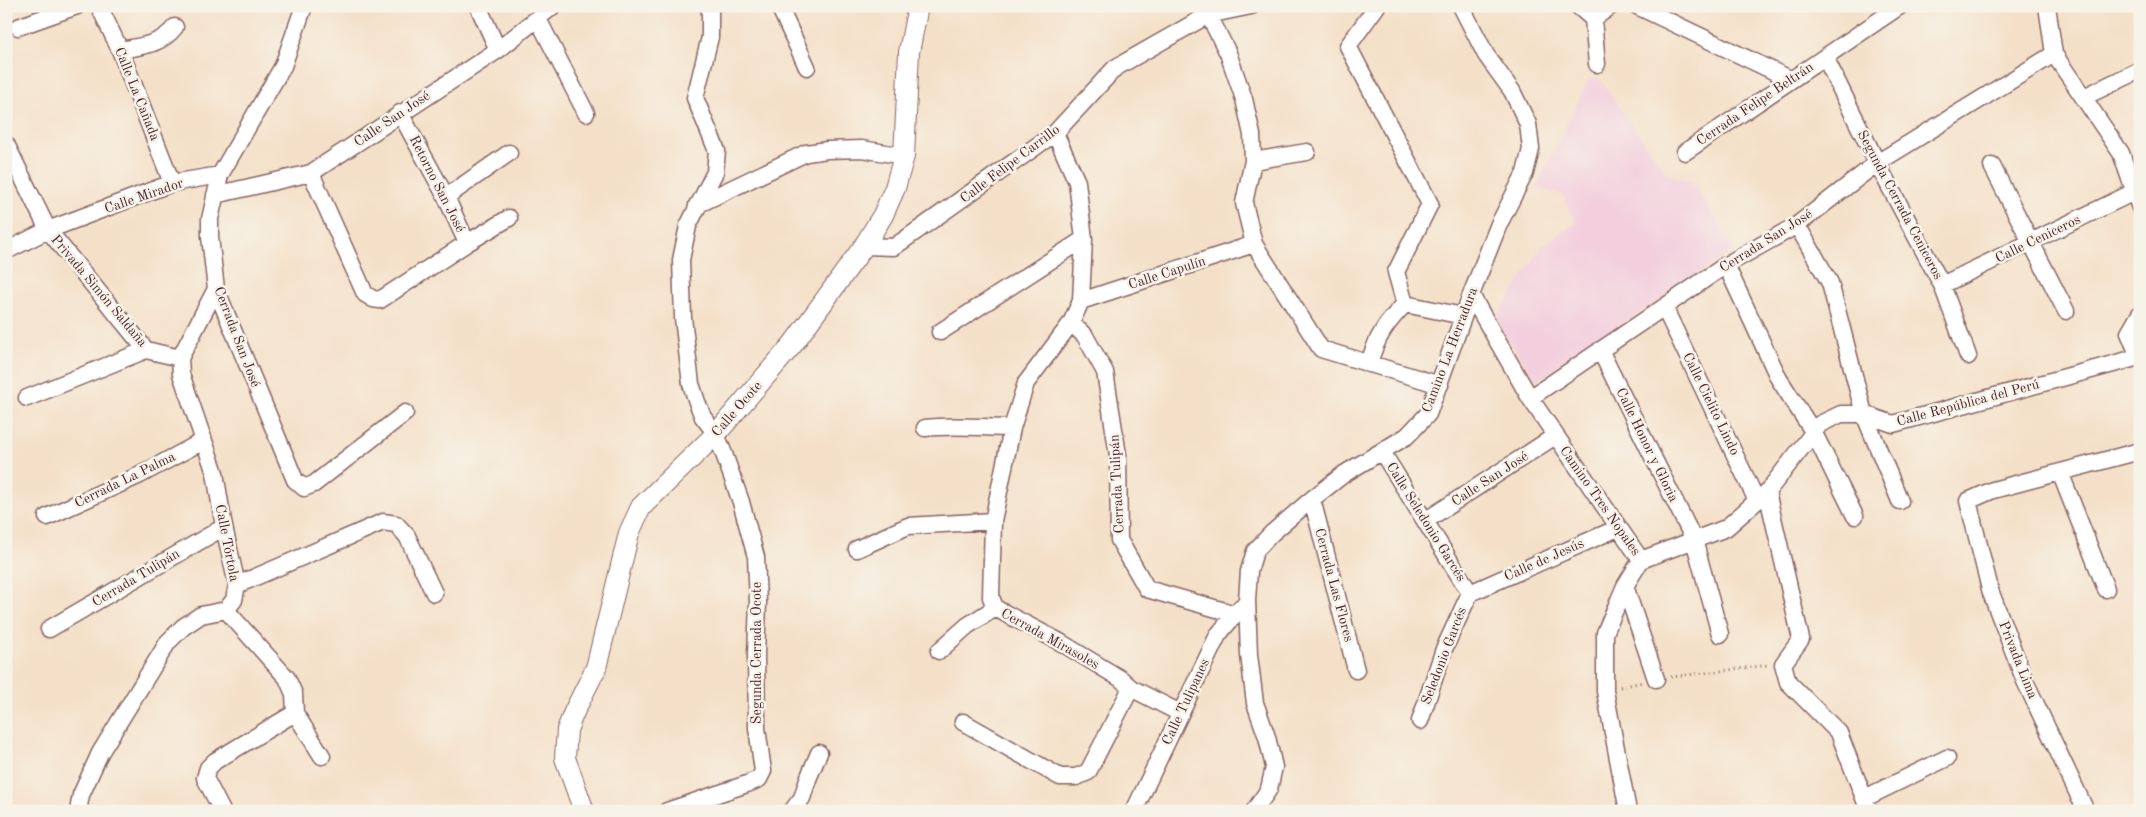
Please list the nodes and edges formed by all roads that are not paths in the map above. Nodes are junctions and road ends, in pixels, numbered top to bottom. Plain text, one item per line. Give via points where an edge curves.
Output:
1 (77, 6) edge
2 (99, 6) edge
3 (478, 6) edge
4 (553, 6) edge
5 (710, 6) edge
6 (779, 6) edge
7 (918, 6) edge
8 (1251, 6) edge
9 (1377, 6) edge
10 (1461, 6) edge
11 (1578, 6) edge
12 (1610, 6) edge
13 (1637, 6) edge
14 (1900, 6) edge
15 (2047, 6) edge
16 (303, 7) edge
17 (1206, 11) edge
18 (538, 19) junction
19 (1593, 20) junction
20 (18, 27) dead end
21 (175, 27) dead end
22 (120, 50) junction
23 (498, 50) junction
24 (2054, 54) junction
25 (1826, 57) junction
26 (1596, 64) dead end
27 (807, 67) dead end
28 (2140, 70) edge
29 (1790, 79) junction
30 (2084, 97) junction
31 (400, 113) junction
32 (586, 113) dead end
33 (1055, 133) junction
34 (6, 144) edge
35 (1307, 152) dead end
36 (1685, 152) dead end
37 (509, 153) dead end
38 (904, 156) junction
39 (1253, 161) junction
40 (1877, 163) junction
41 (1992, 166) dead end
42 (311, 173) junction
43 (220, 175) junction
44 (172, 183) junction
45 (2134, 192) junction
46 (215, 195) junction
47 (446, 197) junction
48 (697, 205) junction
49 (2140, 208) edge
50 (509, 218) dead end
51 (1796, 225) junction
52 (48, 230) junction
53 (1084, 239) junction
54 (467, 243) junction
55 (2031, 243) junction
56 (1254, 244) junction
57 (864, 246) junction
58 (6, 251) edge
59 (1726, 265) junction
60 (1942, 285) junction
61 (216, 289) junction
62 (1471, 295) junction
63 (1081, 301) junction
64 (1405, 304) junction
65 (1664, 307) junction
66 (2066, 311) dead end
67 (2140, 314) edge
68 (1463, 316) junction
69 (1071, 323) junction
70 (940, 332) dead end
71 (146, 350) junction
72 (1600, 350) junction
73 (1968, 356) dead end
74 (180, 358) junction
75 (2139, 358) edge
76 (1369, 364) junction
77 (1440, 385) junction
78 (27, 398) dead end
79 (1530, 398) junction
80 (405, 413) dead end
81 (1864, 414) junction
82 (926, 428) dead end
83 (1012, 428) junction
84 (1814, 433) junction
85 (716, 434) junction
86 (1555, 436) junction
87 (202, 441) junction
88 (2140, 451) edge
89 (1382, 452) junction
90 (2060, 472) junction
91 (1762, 496) junction
92 (1312, 500) junction
93 (1900, 500) dead end
94 (1855, 516) dead end
95 (47, 517) dead end
96 (993, 521) junction
97 (1425, 521) junction
98 (224, 527) junction
99 (1618, 528) junction
100 (1694, 540) junction
101 (857, 549) dead end
102 (1640, 560) junction
103 (237, 586) junction
104 (1625, 586) junction
105 (2106, 589) dead end
106 (434, 593) dead end
107 (1470, 593) junction
108 (1247, 600) junction
109 (995, 608) junction
110 (226, 610) junction
111 (1235, 614) junction
112 (49, 629) dead end
113 (1720, 634) dead end
114 (939, 651) dead end
115 (1356, 670) dead end
116 (1656, 679) road end
117 (1131, 688) junction
118 (1180, 713) junction
119 (295, 714) junction
120 (1420, 721) dead end
121 (963, 722) dead end
122 (819, 753) dead end
123 (322, 756) dead end
124 (1947, 758) dead end
125 (82, 794) junction
126 (1867, 804) edge
127 (78, 811) edge
128 (89, 811) edge
129 (222, 811) edge
130 (584, 811) edge
131 (667, 811) edge
132 (792, 811) edge
133 (1134, 811) edge
134 (1254, 811) edge
135 (1628, 811) edge
136 (2086, 811) edge

1 - 20 street
2 - 22 street, Calle La Cañada
3 - 23 street
4 - 18 street, Calle San José
5 - 48 street, Segunda Cerrada Ocote via 710,37 695,98 717,151 715,172
6 - 27 street
7 - 38 street, Calle Ocote via 909,52
8 - 17 street, Calle Felipe Carrillo
9 - 64 street via 1348,46 1430,204 1396,272
10 - 62 street, Camino La Herradura via 1528,124 1532,149 1525,173 1499,224
11 - 19 street
12 - 19 street
13 - 29 street
14 - 25 street, Cerrada Felipe Beltrán
15 - 24 street
16 - 43 street via 283,66
17 - 33 street, Calle Felipe Carrillo via 1115,68
17 - 39 street via 1228,53 1244,99 1252,135
18 - 23 street, Calle San José
18 - 32 street
19 - 26 street
21 - 22 street via 167,37
22 - 44 street, Calle La Cañada
23 - 31 street, Calle San José
24 - 30 street
24 - 40 street, Cerrada San José
25 - 29 street, Cerrada Felipe Beltrán
25 - 40 street, Segunda Cerrada Ceniceros
28 - 30 street
29 - 36 street, Cerrada Felipe Beltrán
30 - 45 street via 2121,153
31 - 42 street, Calle San José
31 - 47 street, Retorno San José
33 - 53 street via 1077,182
33 - 57 street, Calle Felipe Carrillo via 894,248
34 - 52 street, Privada Simón Saldaña
35 - 39 street
37 - 47 street
38 - 48 street via 862,149 806,153
38 - 57 street, Calle Ocote via 895,188
39 - 56 street via 1244,203
40 - 51 street, Cerrada San José
40 - 60 street, Segunda Cerrada Ceniceros
41 - 55 street
42 - 46 street, Calle San José
42 - 54 street, Retorno San José via 365,294 373,300 380,300
43 - 44 street, Calle Mirador
43 - 46 street, Cerrada San José
44 - 52 street, Calle Mirador
45 - 49 street
45 - 55 street, Calle Ceniceros
46 - 61 street, Cerrada San José via 210,237
47 - 54 street, Retorno San José
48 - 85 street, Segunda Cerrada Ocote via 688,226 682,260 683,318 694,393 703,417
50 - 54 street
51 - 59 street, Cerrada San José
51 - 81 street via 1830,283
52 - 58 street, Calle Mirador
52 - 71 street, Privada Simón Saldaña
53 - 63 street
53 - 70 street
55 - 60 street, Calle Ceniceros
55 - 66 street
56 - 63 street, Calle Capulín
56 - 76 street via 1321,349
57 - 85 street, Calle Ocote via 793,344
59 - 65 street, Cerrada San José
59 - 84 street via 1779,379
60 - 73 street, Segunda Cerrada Ceniceros
61 - 74 street
61 - 80 street, Cerrada San José via 295,480 304,488 314,484
62 - 68 street, Camino La Herradura
62 - 79 street, Camino Tres Nopales
63 - 69 street, Cerrada Mirasoles
64 - 68 street
64 - 76 street via 1386,323
65 - 72 street, Cerrada San José
65 - 91 street, Calle Cielito Lindo
67 - 75 street via 2129,333
68 - 77 street, Camino La Herradura
69 - 83 street, Cerrada Mirasoles via 1026,384
69 - 111 street, Cerrada Tulipán via 1085,336 1105,372 1118,455 1119,540 1147,589
71 - 74 street, Privada Simón Saldaña
71 - 78 street
72 - 79 street, Cerrada San José
72 - 100 street, Calle Honor y Gloria
74 - 87 street, Calle Tórtola via 181,374
75 - 81 street, Calle República del Perú via 1893,424
76 - 77 street
77 - 89 street, Camino La Herradura via 1428,414 1408,436
79 - 86 street, Camino Tres Nopales
81 - 84 street, Calle República del Perú via 1841,414 1820,424
81 - 93 street
82 - 83 street via 948,425
83 - 96 street, Cerrada Mirasoles
84 - 91 street, Calle República del Perú
84 - 94 street
85 - 130 street, Calle Ocote via 641,507 628,533 596,668 567,730 565,758
85 - 131 street, Segunda Cerrada Ocote via 741,502 756,557 757,728 763,770 759,779
86 - 97 street, Calle San José
86 - 99 street, Camino Tres Nopales
87 - 95 street, Cerrada La Palma
87 - 98 street, Calle Tórtola via 215,473
88 - 90 street
89 - 92 street, Camino La Herradura via 1344,474
89 - 97 street, Calle Seledonio Garcés
90 - 105 street
90 - 136 street, Privada Lima via 1993,490 1968,501 1991,593 2025,681
91 - 100 street, Calle República del Perú via 1726,528
91 - 126 street, Calle Cielito Lindo via 1801,639 1783,664 1788,682 1839,733
92 - 108 street, Camino La Herradura via 1255,551 1249,571
92 - 115 street, Cerrada Las Flores
96 - 101 street via 908,526
96 - 109 street, Cerrada Mirasoles via 991,597
97 - 107 street, Calle Seledonio Garcés
98 - 103 street, Calle Tórtola
98 - 112 street, Cerrada Tulipán
99 - 102 street, Camino Tres Nopales
99 - 107 street, Calle de Jesús
100 - 102 street, Calle República del Perú
100 - 113 street, Calle Honor y Gloria
102 - 104 street, Camino Tres Nopales
103 - 106 street via 383,522 396,524 407,536
103 - 110 street, Calle Tórtola via 234,600
104 - 116 street
104 - 135 street, Camino Tres Nopales via 1605,633 1604,691
107 - 120 street, Seledonio Garcés via 1444,650
108 - 111 street, Calle Tulipanes
108 - 134 street, Camino La Herradura via 1255,703 1274,766 1269,789
109 - 114 street via 967,626
109 - 117 street, Cerrada Mirasoles via 1060,642
110 - 119 street via 287,678 294,694
110 - 125 street via 201,616 168,642 100,753
111 - 118 street, Calle Tulipanes via 1218,635
117 - 118 street, Cerrada Mirasoles
117 - 121 street via 1088,772 1076,777 1060,778
118 - 133 street, Calle Tulipanes
119 - 123 street
119 - 129 street via 208,768 205,778
122 - 132 street via 802,798
124 - 126 street
125 - 127 street
125 - 128 street

